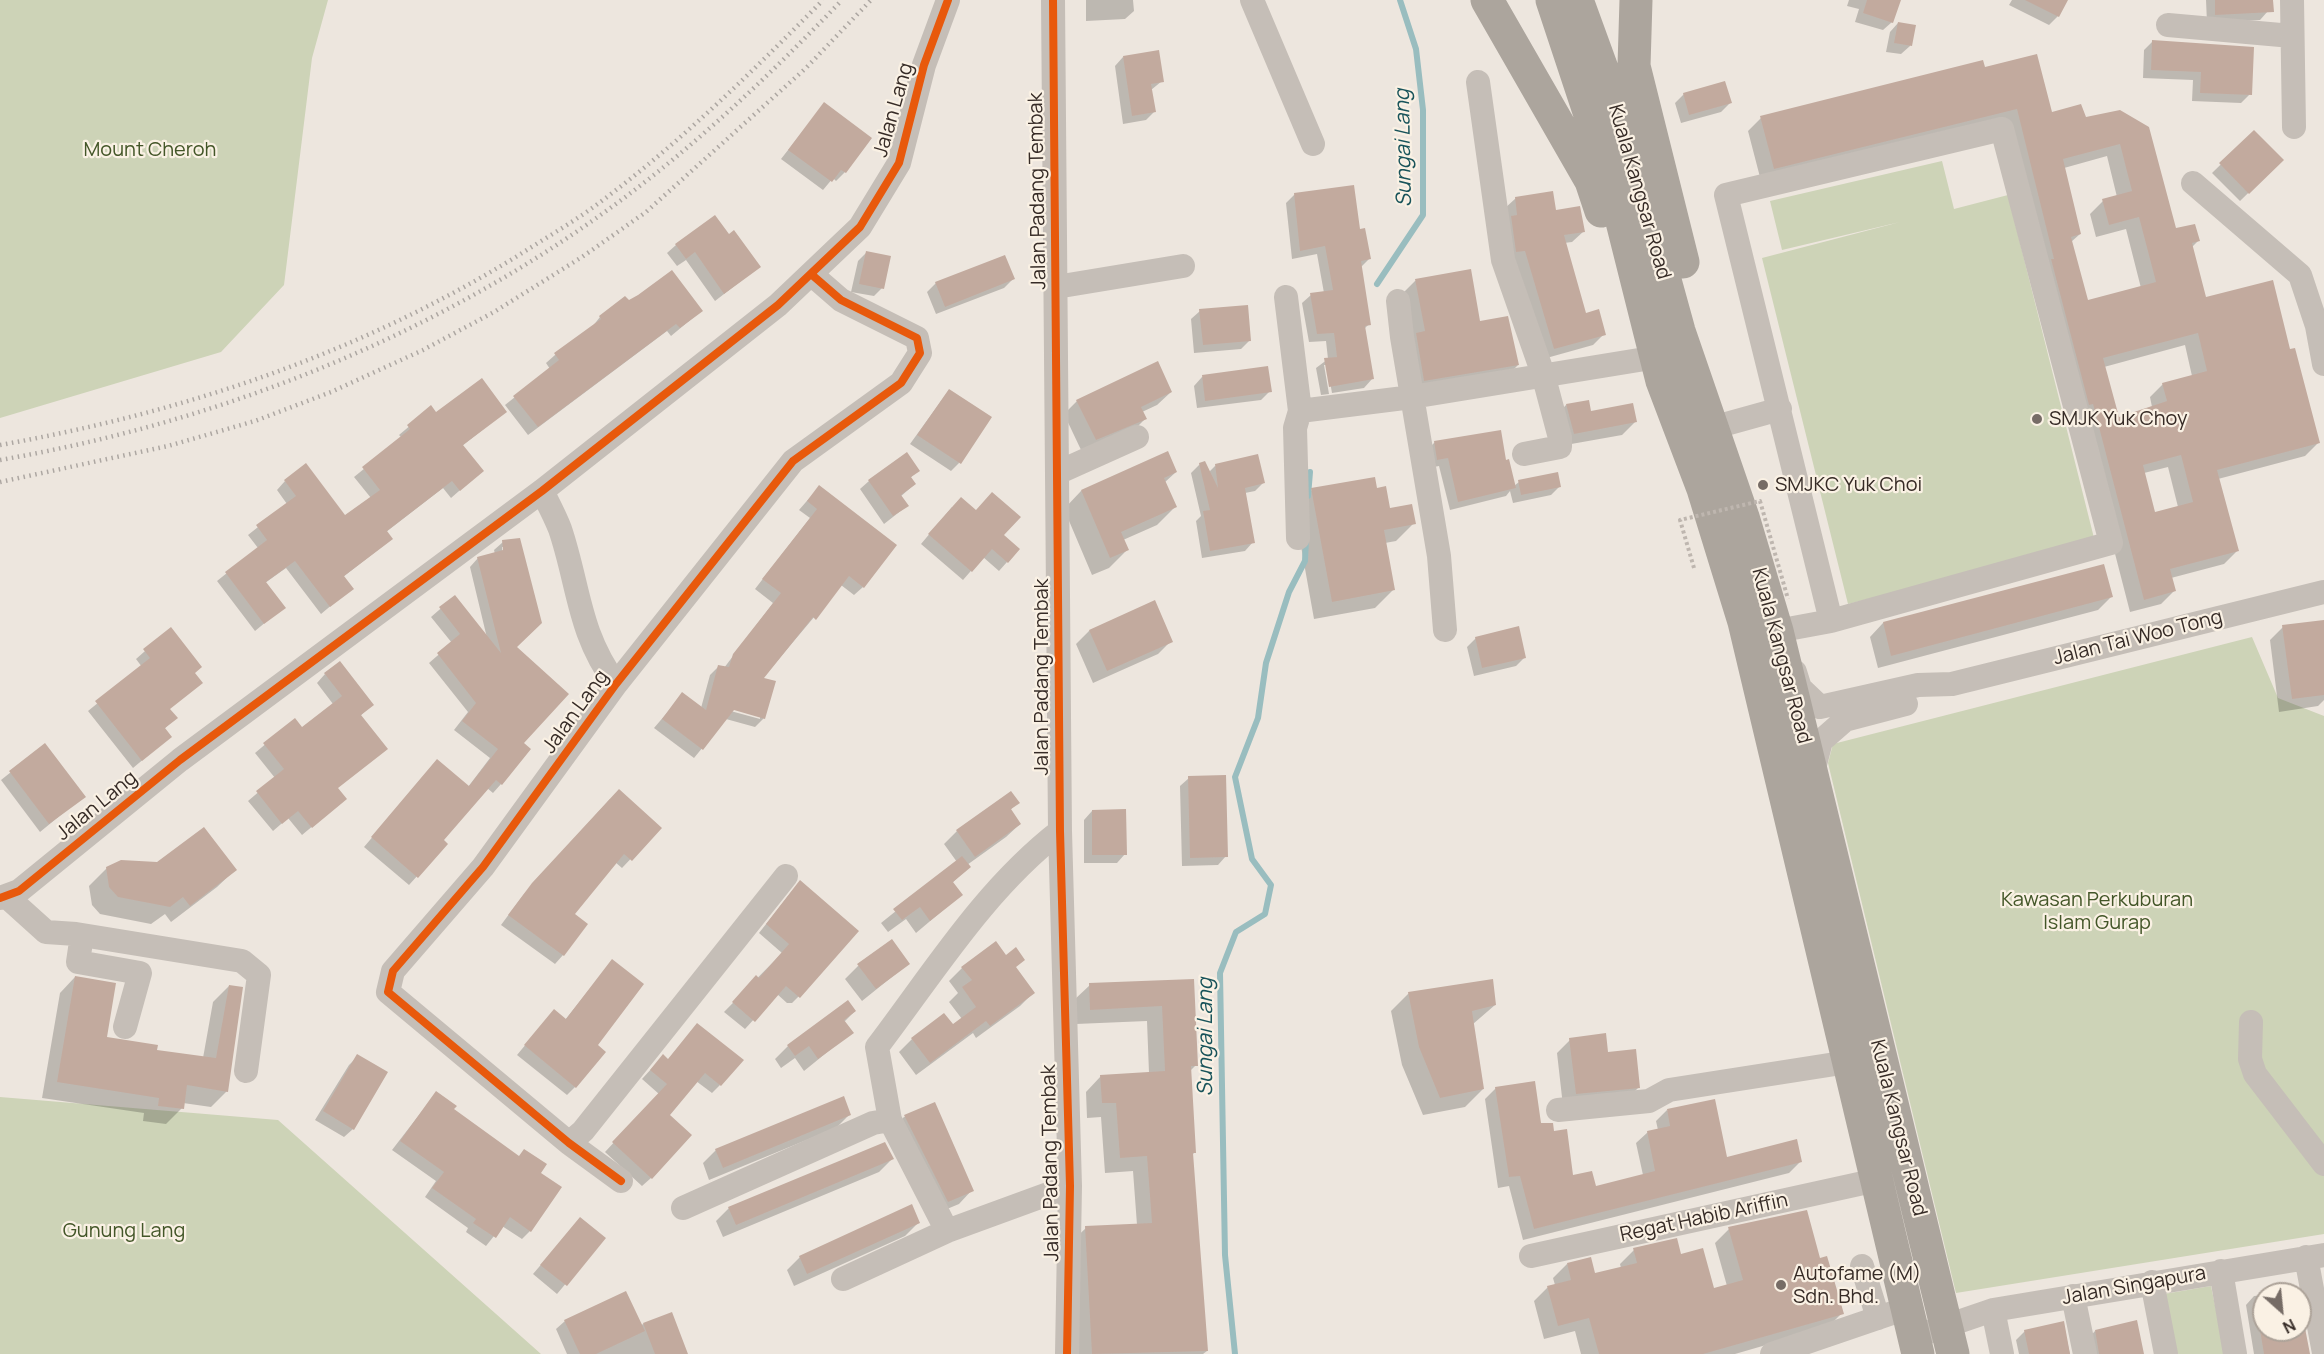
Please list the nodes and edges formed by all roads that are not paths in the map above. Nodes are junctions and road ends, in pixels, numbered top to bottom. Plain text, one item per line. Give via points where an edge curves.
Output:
1 (948, 0) edge
2 (1053, 0) edge
3 (1252, 0) edge
4 (1468, 0) edge
5 (1487, 0) edge
6 (1552, 0) edge
7 (1577, 0) edge
8 (1636, 0) edge
9 (2292, 0) edge
10 (2168, 25) dead end
11 (2292, 36) junction
12 (1521, 62) junction
13 (1478, 82) dead end
14 (2294, 127) dead end
15 (1313, 144) dead end
16 (2193, 183) dead end
17 (1183, 266) dead end
18 (811, 274) junction
19 (1056, 287) junction
20 (1286, 297) dead end
21 (1398, 301) dead end
22 (2324, 364) edge
23 (1654, 370) junction
24 (1543, 374) junction
25 (1412, 397) junction
26 (1780, 409) junction
27 (1300, 411) junction
28 (1726, 424) junction
29 (1137, 437) dead end
30 (1524, 454) dead end
31 (1057, 473) junction
32 (542, 491) junction
33 (1743, 517) junction
34 (1298, 538) dead end
35 (2324, 592) edge
36 (1831, 621) junction
37 (1445, 630) dead end
38 (1780, 643) junction
39 (616, 684) junction
40 (1952, 684) junction
41 (1812, 777) junction
42 (1060, 831) junction
43 (786, 876) dead end
44 (3, 897) edge
45 (82, 935) junction
46 (2251, 1022) dead end
47 (125, 1027) dead end
48 (1848, 1062) junction
49 (246, 1071) dead end
50 (1558, 1110) dead end
51 (890, 1120) junction
52 (569, 1143) junction
53 (2324, 1164) edge
54 (1877, 1180) junction
55 (621, 1181) dead end
56 (1070, 1186) junction
57 (683, 1208) dead end
58 (947, 1231) junction
59 (1531, 1256) dead end
60 (2315, 1256) edge
61 (1862, 1266) dead end
62 (2221, 1271) junction
63 (843, 1279) dead end
64 (2152, 1282) junction
65 (2073, 1296) junction
66 (1993, 1310) junction
67 (1904, 1329) edge
68 (1950, 1339) edge
69 (2324, 1353) edge
70 (1067, 1354) edge
71 (1772, 1354) edge
72 (2002, 1354) edge
73 (2085, 1354) edge
74 (2166, 1354) edge
75 (2235, 1354) edge

1 - 18 street, Jalan Lang via 924,65 899,163 860,227
2 - 19 street, Jalan Padang Tembak
3 - 15 street
4 - 12 highway
5 - 12 highway
6 - 23 highway, Kuala Kangsar Road via 1611,178
7 - 33 highway, Kuala Kangsar Road via 1621,121 1679,331
8 - 28 highway via 1634,66
9 - 11 street
10 - 11 street
11 - 14 street
12 - 23 highway via 1591,181
13 - 24 street via 1503,261
16 - 22 street via 2300,275 2317,326
17 - 19 street
18 - 32 street, Jalan Lang via 778,305
18 - 39 street, Jalan Lang via 841,300 917,338 920,353 901,383 793,462
19 - 31 street, Jalan Padang Tembak
20 - 27 street
21 - 25 street
23 - 24 street
23 - 48 highway, Kuala Kangsar Road via 1703,489 1744,622
24 - 25 street
24 - 30 street via 1560,447
25 - 27 street
25 - 37 street via 1439,556
26 - 28 street
26 - 36 street
26 - 36 street via 1726,195 2002,129 2111,543
27 - 34 street via 1294,428
28 - 33 highway
29 - 31 street
31 - 42 street, Jalan Padang Tembak
32 - 39 street via 560,528 583,623
32 - 44 street, Jalan Lang via 180,760 19,891
33 - 38 highway, Kuala Kangsar Road
35 - 40 street, Jalan Tai Woo Tong
36 - 38 street
38 - 40 street, Jalan Tai Woo Tong via 1800,688 1820,706 1918,685
38 - 41 highway, Kuala Kangsar Road
39 - 52 street, Jalan Lang via 483,867 393,971 388,992
40 - 41 street, Jalan Tai Woo Tong via 1921,700 1845,720 1821,741
41 - 68 highway, Kuala Kangsar Road
42 - 51 street via 1001,883 878,1047
42 - 56 street, Jalan Padang Tembak
43 - 52 street via 583,1131
44 - 45 street via 46,933
45 - 47 street via 78,962 140,973
45 - 49 street via 242,961 259,975
46 - 53 street via 2250,1059 2256,1074
48 - 50 street via 1669,1090 1649,1101
48 - 54 highway, Kuala Kangsar Road
51 - 57 street via 873,1122
51 - 58 street
52 - 55 street, Jalan Lang
54 - 59 street, Regat Habib Ariffin
54 - 67 highway, Kuala Kangsar Road
56 - 58 street
56 - 70 street, Jalan Padang Tembak
58 - 63 street
60 - 62 street, Jalan Singapura
60 - 69 street
61 - 67 street
62 - 64 street, Jalan Singapura
62 - 75 street
64 - 65 street, Jalan Singapura
64 - 74 street
65 - 66 street, Jalan Singapura
65 - 73 street
66 - 68 street, Jalan Singapura
66 - 72 street
67 - 68 street, Jalan Singapura
67 - 71 street, Jalan Singapura

